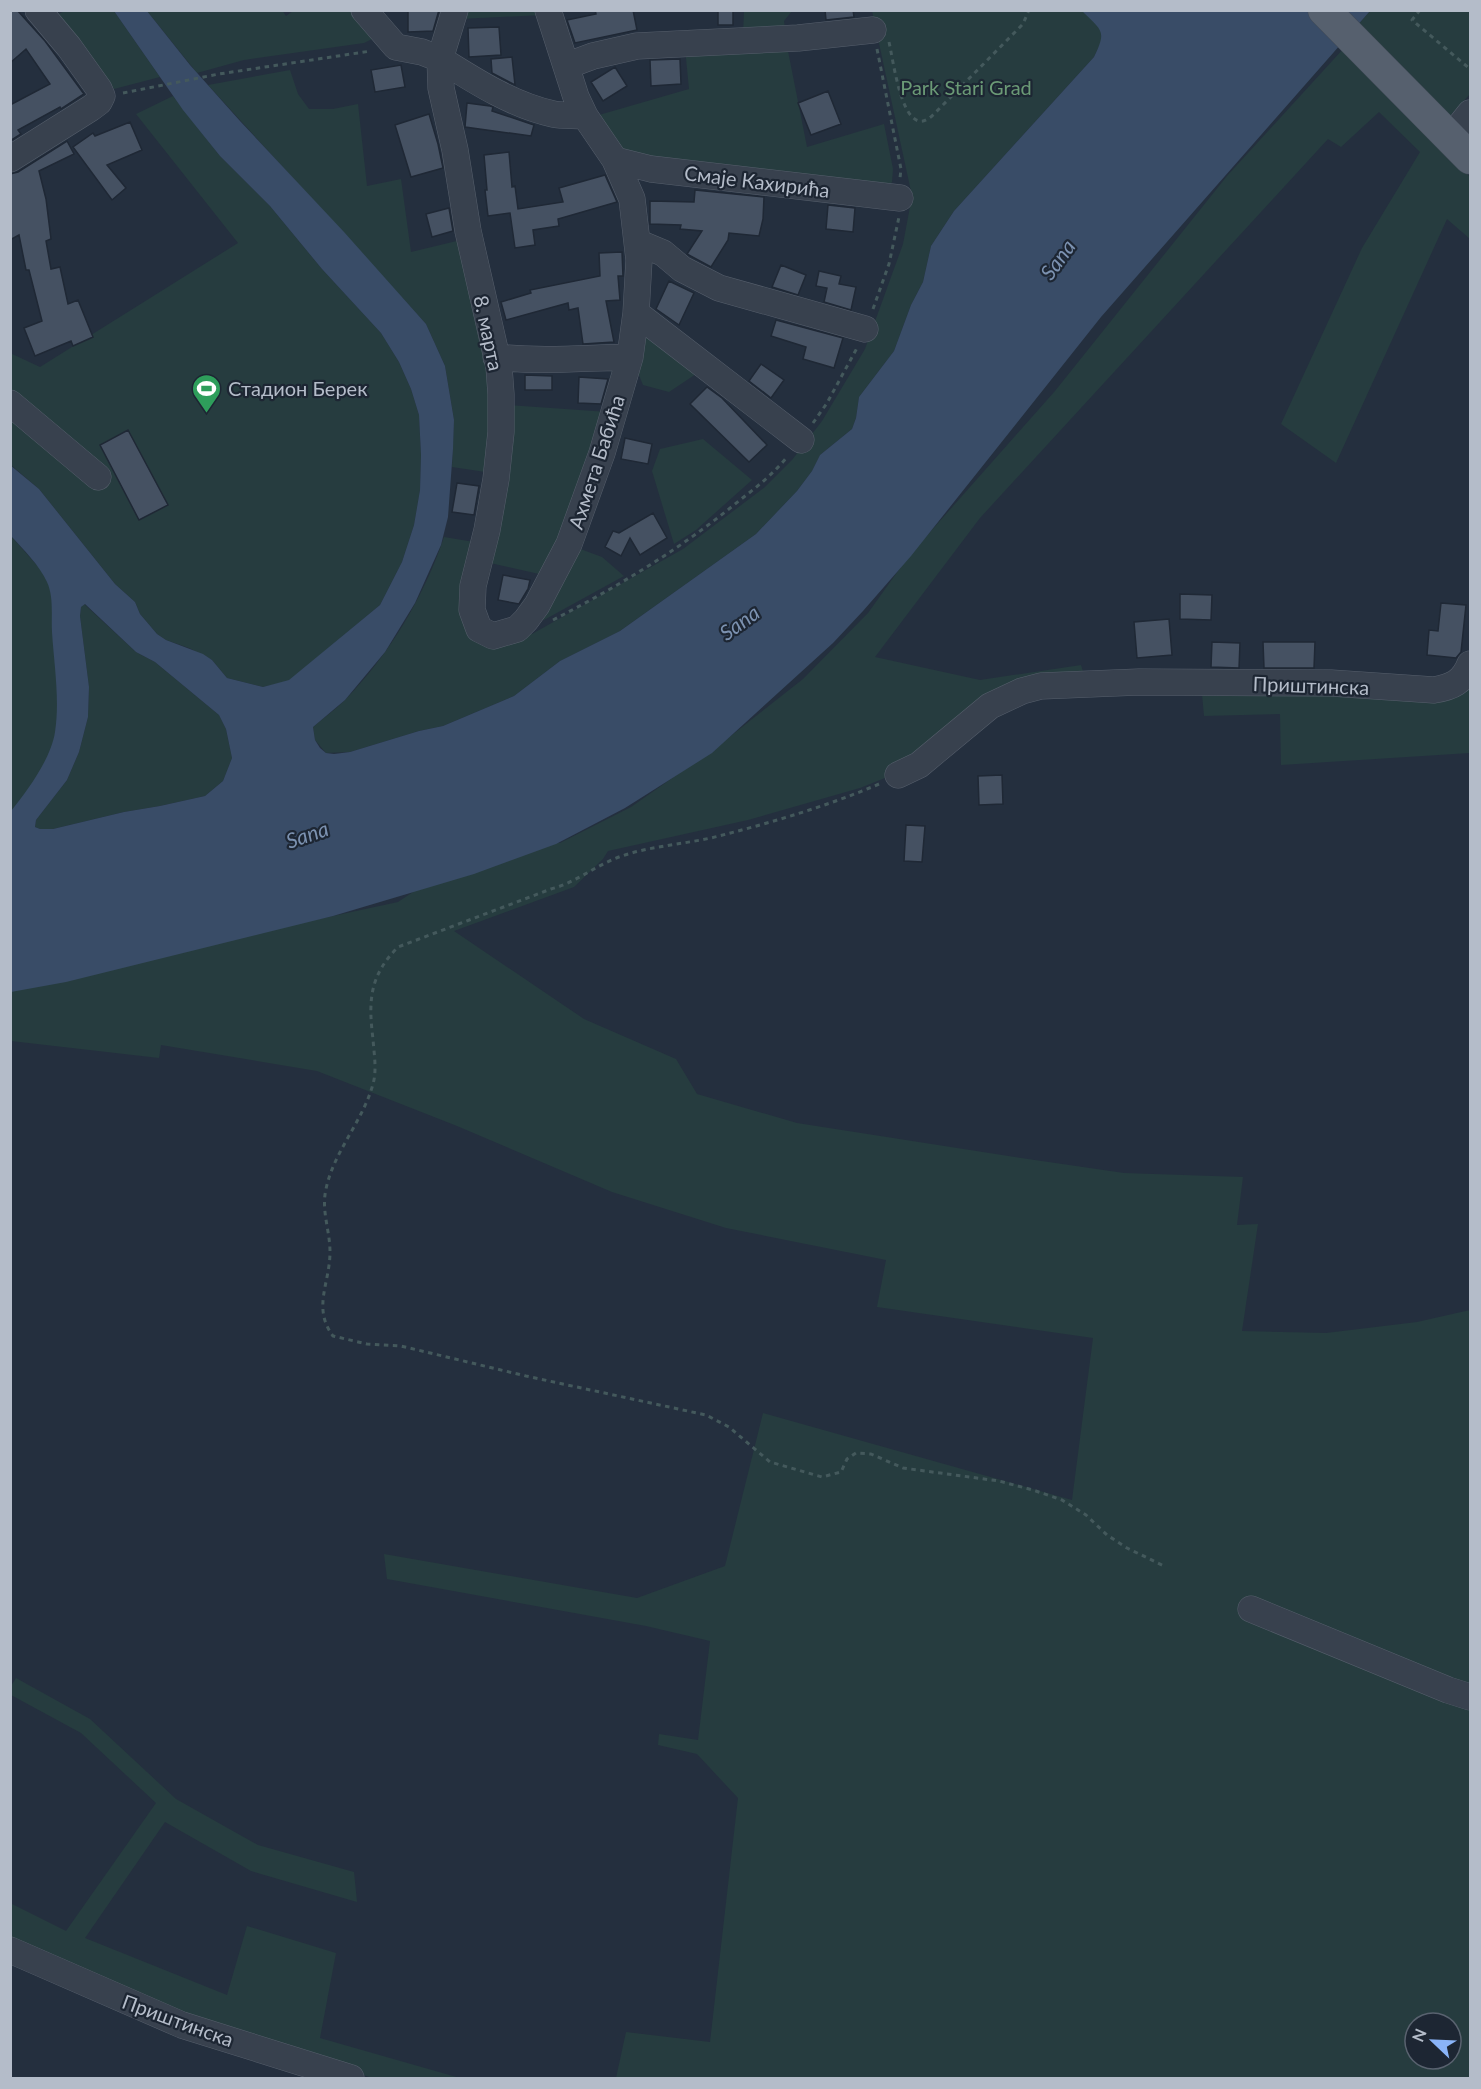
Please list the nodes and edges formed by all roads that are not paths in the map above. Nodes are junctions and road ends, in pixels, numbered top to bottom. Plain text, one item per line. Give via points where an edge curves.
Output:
1 (38, 10) edge
2 (364, 10) edge
3 (455, 10) edge
4 (548, 10) edge
5 (1323, 10) edge
6 (880, 32) road end
7 (440, 59) junction
8 (566, 66) junction
9 (1470, 113) edge
10 (585, 116) junction
11 (1452, 139) edge
12 (10, 159) edge
13 (615, 160) junction
14 (900, 198) road end
15 (639, 243) junction
16 (636, 313) junction
17 (865, 329) road end
18 (496, 357) junction
19 (630, 357) junction
20 (10, 403) edge
21 (801, 440) road end
22 (98, 477) dead end
23 (544, 612) joint
24 (1470, 664) edge
25 (898, 775) road end
26 (1251, 1609) dead end
27 (1470, 1697) edge
28 (10, 1950) edge
29 (351, 2079) edge

1 - 12 street via 102,96 91,108
2 - 7 street via 396,47
3 - 7 street
4 - 8 street, Ахмета Бабића
5 - 11 main road
6 - 8 street via 637,46
7 - 10 street via 485,87 537,109
7 - 18 street, 8. марта via 441,88
8 - 10 street, Ахмета Бабића
9 - 11 street
10 - 13 street, Ахмета Бабића
13 - 14 street, Смaје Кахирића via 651,169
13 - 15 street, Ахмета Бабића via 632,199
15 - 16 street, Ахмета Бабића
15 - 17 street via 663,252 682,269 719,288
16 - 19 street, Ахмета Бабића
16 - 21 street
18 - 19 street
18 - 23 street, 8. марта via 501,432 472,610 478,629 493,636 517,629
19 - 23 street, Ахмета Бабића via 602,453
20 - 22 street
24 - 25 street, Приштинска via 1459,682 1434,690 1331,684 1139,682 1041,686 990,706 919,765
26 - 27 street
28 - 29 street, Приштинска via 182,2025

